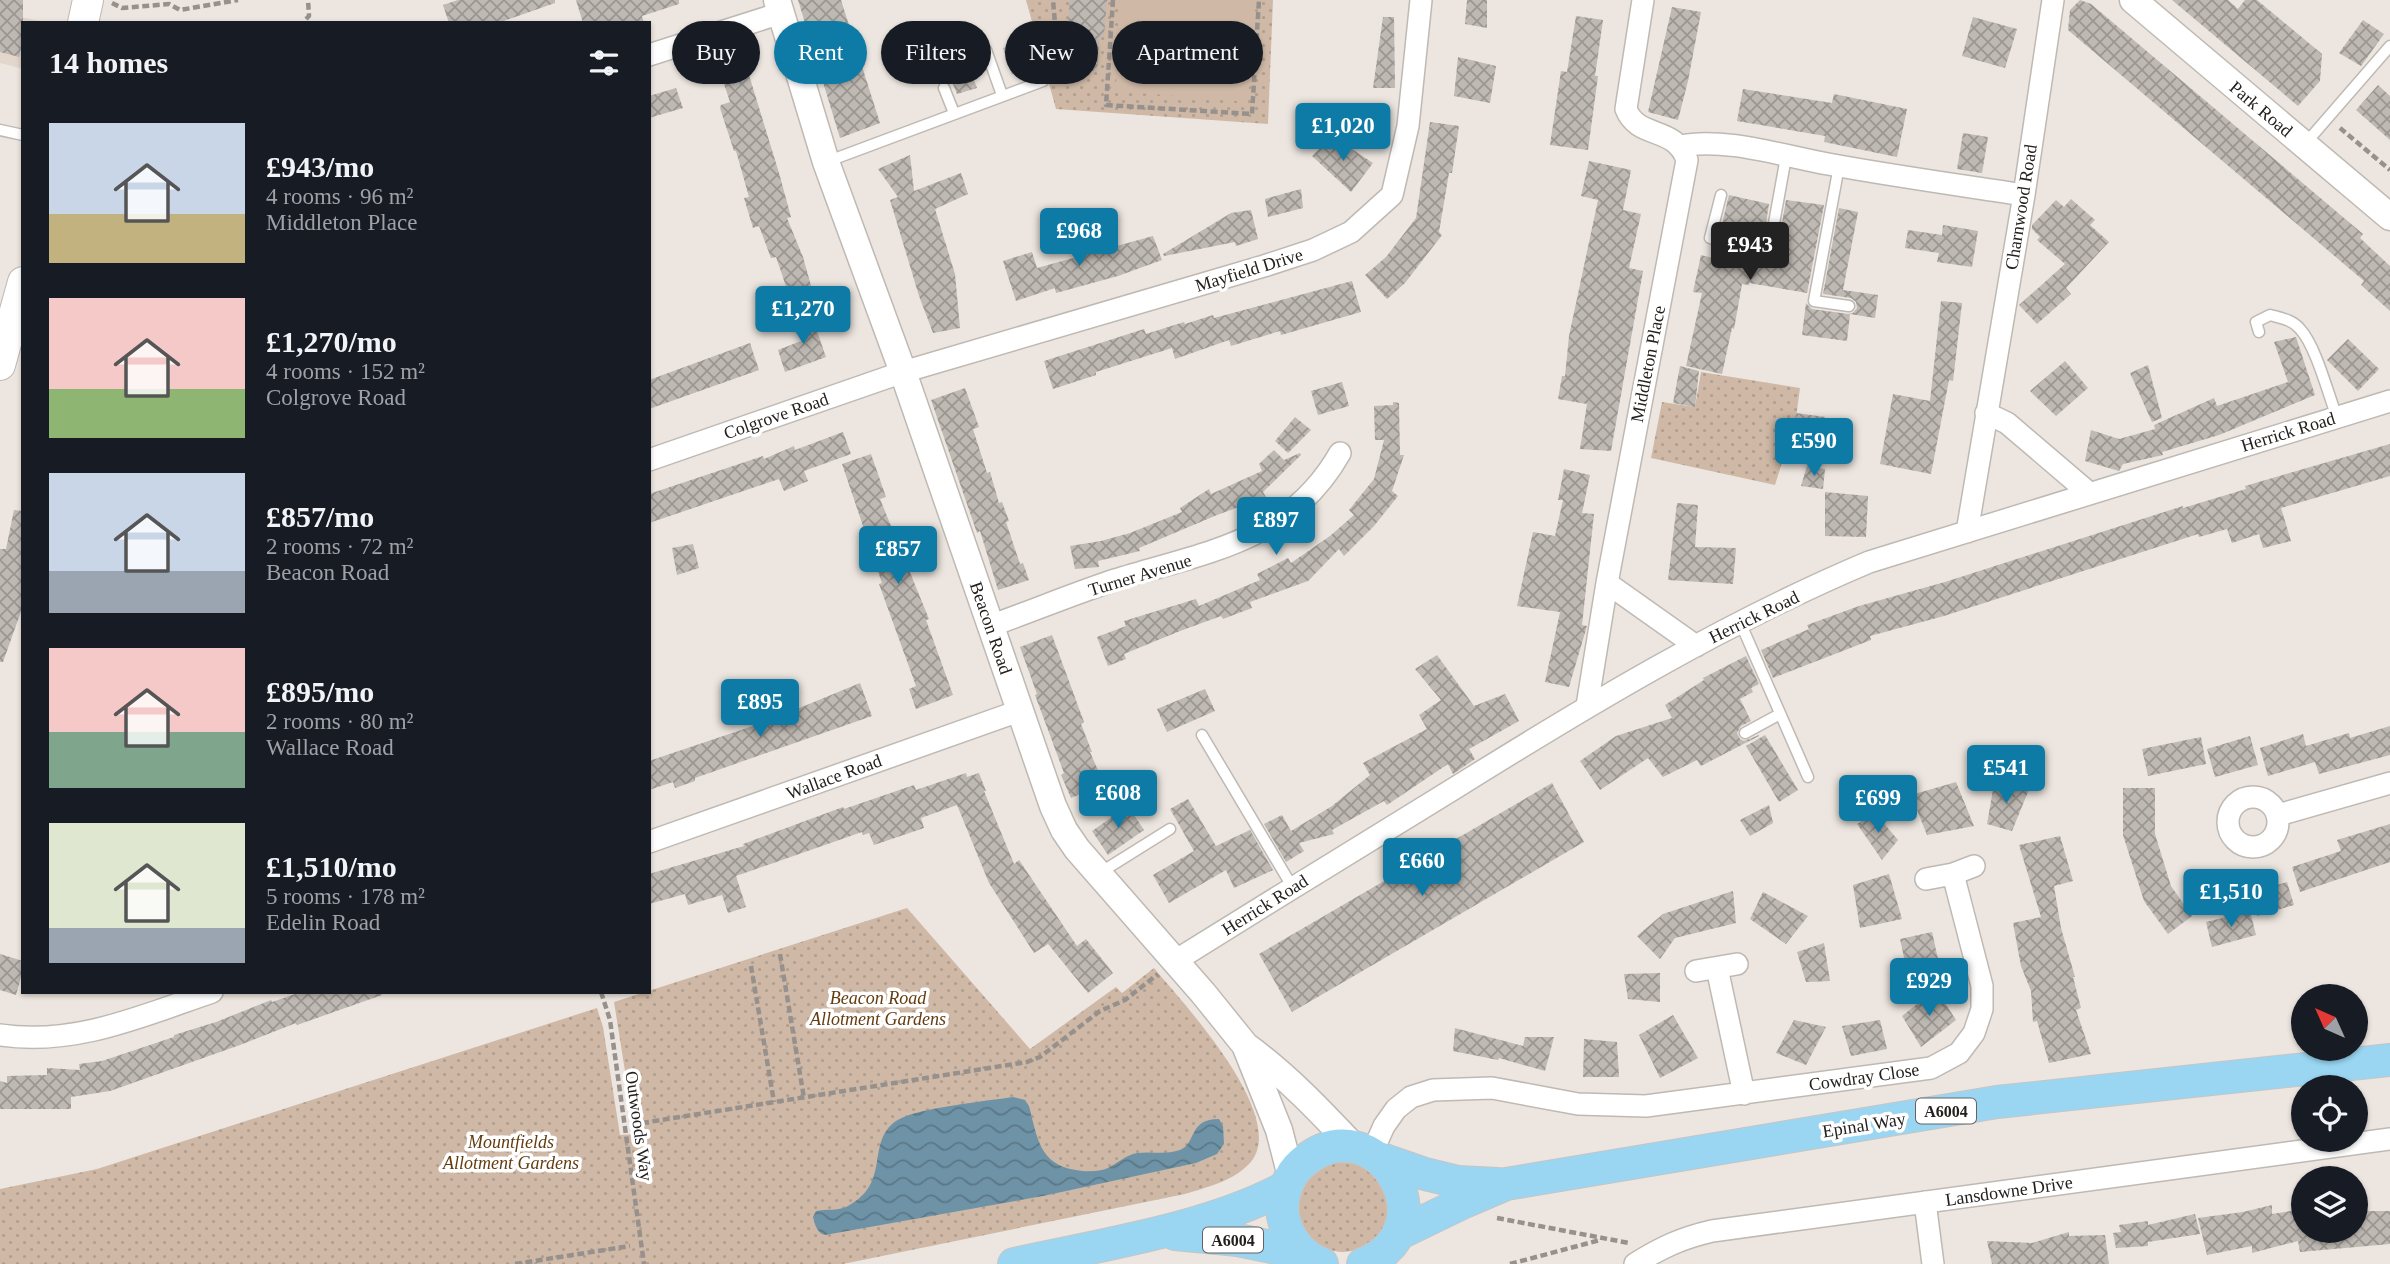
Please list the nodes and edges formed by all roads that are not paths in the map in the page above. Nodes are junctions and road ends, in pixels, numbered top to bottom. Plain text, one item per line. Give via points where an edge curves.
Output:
1 (88, 0) edge
2 (1421, 0) edge
3 (1643, 0) edge
4 (2053, 0) edge
5 (2133, 0) edge
6 (779, 7) edge
7 (83, 21) edge
8 (2390, 46) edge
9 (651, 54) edge
10 (991, 64) edge
11 (1035, 84) edge
12 (944, 88) dead end
13 (1002, 96) junction
14 (954, 113) junction
15 (0, 130) edge
16 (21, 135) edge
17 (2304, 145) junction
18 (1680, 146) junction
19 (1786, 157) junction
20 (826, 162) junction
21 (1839, 166) junction
22 (1721, 195) dead end
23 (2024, 195) junction
24 (2390, 217) edge
25 (21, 289) edge
26 (1849, 306) dead end
27 (2259, 332) dead end
28 (0, 365) edge
29 (903, 372) junction
30 (2390, 401) edge
31 (1986, 414) junction
32 (2337, 417) junction
33 (1340, 453) dead end
34 (651, 459) edge
35 (2089, 493) junction
36 (1967, 532) junction
37 (1607, 583) junction
38 (1740, 622) junction
39 (990, 626) junction
40 (1696, 646) junction
41 (1587, 706) junction
42 (1019, 711) junction
43 (1780, 715) junction
44 (1745, 733) dead end
45 (1202, 735) dead end
46 (1808, 777) dead end
47 (2390, 783) edge
48 (2278, 815) dead end
49 (1170, 829) dead end
50 (651, 841) edge
51 (1974, 866) dead end
52 (1098, 874) junction
53 (1953, 874) junction
54 (1926, 879) dead end
55 (1293, 888) junction
56 (1175, 961) junction
57 (1716, 968) dead end
58 (200, 994) edge
59 (183, 997) edge
60 (0, 1035) edge
61 (1245, 1045) junction
62 (2390, 1060) edge
63 (1744, 1094) junction
64 (2390, 1139) edge
65 (1368, 1153) junction
66 (1288, 1182) junction
67 (1506, 1184) junction
68 (1926, 1202) junction
69 (1159, 1232) junction
70 (1383, 1253) edge
71 (1314, 1259) edge
72 (1014, 1264) edge
73 (1636, 1264) edge
74 (1933, 1264) edge

1 - 7 main road
2 - 29 street, Mayfield Drive via 1408,126 1392,195 1351,232 1264,266
3 - 18 street via 1626,109 1637,126
4 - 23 street, Charnwood Road
5 - 17 street, Park Road
6 - 9 street
6 - 20 street, Beacon Road
8 - 17 lane
10 - 13 lane
11 - 13 lane
12 - 14 lane
13 - 14 lane
14 - 20 lane
15 - 16 lane
17 - 24 street, Park Road
18 - 19 street via 1699,142 1728,145
18 - 37 street, Middleton Place via 1687,160
19 - 21 street
19 - 22 lane via 1769,251 1710,238
20 - 29 street, Beacon Road
21 - 23 street
21 - 26 lane via 1814,301
23 - 31 street, Charnwood Road
25 - 28 main road
27 - 32 lane via 2256,322 2270,315 2299,327
29 - 34 street, Colgrove Road
29 - 39 street, Beacon Road
30 - 32 street, Herrick Road
31 - 35 street via 2007,423
31 - 36 street, Charnwood Road
32 - 35 street, Herrick Road
33 - 39 street, Turner Avenue via 1319,485 1257,534
35 - 36 street, Herrick Road
36 - 38 street, Herrick Road via 1869,562
37 - 40 street
37 - 41 street, Middleton Place
38 - 40 street, Herrick Road
38 - 43 lane
39 - 42 street, Beacon Road
40 - 41 street, Herrick Road
41 - 55 street, Herrick Road
42 - 50 street, Wallace Road
42 - 52 street, Beacon Road via 1064,831
43 - 44 lane
43 - 46 lane
45 - 55 lane
47 - 48 street
49 - 52 lane
51 - 53 street
52 - 56 street, Beacon Road
53 - 54 street
53 - 63 street, Cowdray Close via 1982,986 1982,1009 1974,1033 1959,1053 1931,1068
55 - 56 street, Herrick Road
56 - 61 street, Beacon Road
57 - 63 street
58 - 59 street
59 - 60 street via 81,1035
61 - 65 street, Beacon Road
61 - 66 street, Beacon Road via 1279,1130
62 - 67 main road, Epinal Way / A6004 via 1997,1102
63 - 65 street, Cowdray Close via 1646,1107 1609,1107 1492,1088 1433,1090 1411,1097 1396,1109
64 - 68 street, Lansdowne Drive
65 - 66 main road via 1339,1146 1325,1149 1300,1164
65 - 67 main road, Epinal Way / A6004 via 1458,1182
65 - 70 main road via 1392,1170 1404,1210
66 - 69 main road, A6004 via 1269,1196
66 - 71 main road via 1283,1201 1285,1224 1295,1244
67 - 70 main road, Epinal Way / A6004 via 1464,1202
68 - 73 street, Lansdowne Drive via 1712,1231 1686,1237
68 - 74 street
69 - 71 main road, A6004 via 1238,1240
69 - 72 main road, A6004

